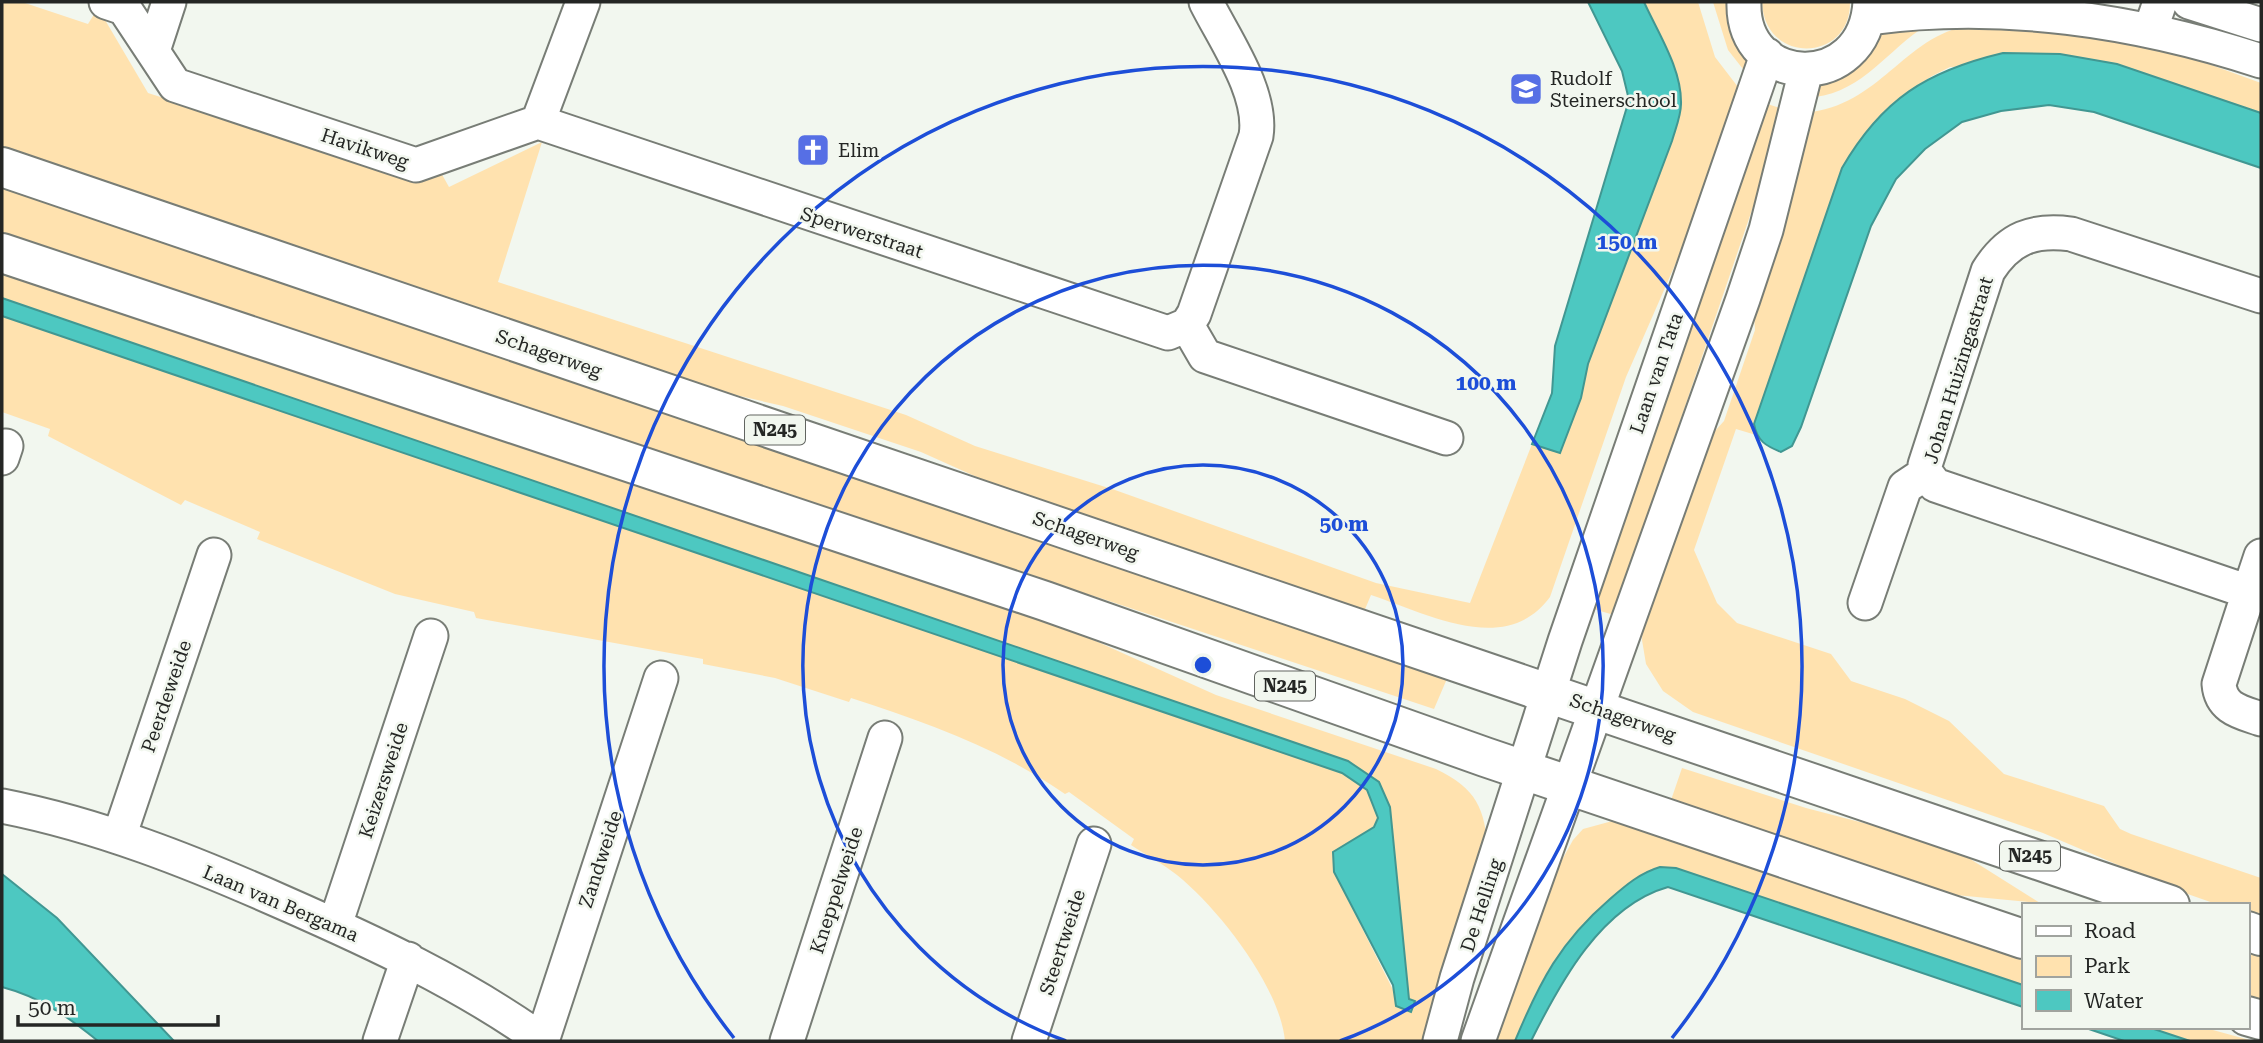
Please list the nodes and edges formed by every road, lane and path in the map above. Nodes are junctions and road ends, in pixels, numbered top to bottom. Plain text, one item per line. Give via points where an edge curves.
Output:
1 (106, 2) edge
2 (169, 2) edge
3 (583, 2) edge
4 (1206, 2) edge
5 (1744, 2) edge
6 (2189, 2) edge
7 (1869, 10) edge
8 (2155, 16) edge
9 (2261, 25) edge
10 (153, 51) junction
11 (1766, 55) junction
12 (2261, 61) edge
13 (1806, 70) junction
14 (538, 122) junction
15 (2, 167) edge
16 (2, 253) edge
17 (2261, 296) edge
18 (1187, 325) junction
19 (1446, 438) dead end
20 (1926, 473) junction
21 (214, 555) dead end
22 (2261, 556) edge
23 (2249, 592) junction
24 (1866, 603) dead end
25 (431, 636) dead end
26 (661, 678) dead end
27 (1549, 692) junction
28 (1597, 708) junction
29 (2261, 719) edge
30 (885, 738) dead end
31 (1526, 771) junction
32 (1569, 785) junction
33 (2, 806) edge
34 (119, 837) junction
35 (1094, 844) dead end
36 (2164, 903) edge
37 (335, 925) junction
38 (2022, 939) edge
39 (408, 959) junction
40 (380, 1041) edge
41 (542, 1041) edge
42 (787, 1041) edge
43 (1029, 1041) edge
44 (1440, 1041) edge
45 (1478, 1041) edge

1 - 10 street, Havikweg via 124,8
2 - 10 street
3 - 14 street
4 - 18 street via 1253,94 1259,120
5 - 11 street via 1748,29
6 - 9 street
7 - 8 street via 1993,8 2073,16
7 - 13 street via 1857,45 1847,55
8 - 12 street via 2198,41
10 - 14 street, Havikweg via 175,85 416,165
11 - 13 street
11 - 27 street, Laan van Tata
13 - 28 street via 1766,230
14 - 18 street, Sperwerstraat via 1168,333
15 - 27 main road, Schagerweg / N245
16 - 31 main road, N245 via 1045,601
17 - 20 street, Johan Huizingastraat via 2071,234 2023,236 2004,250 1988,271 1927,457
18 - 19 street via 1205,356
20 - 23 street, Johan Huizingastraat via 1935,485
20 - 24 street, Johan Huizingastraat via 1905,487
21 - 34 street, Peerdeweide
22 - 23 street
23 - 29 street via 2219,684 2230,709
25 - 37 street, Keizersweide
26 - 41 street, Zandweide
27 - 28 main road, Schagerweg / N245
27 - 31 street, Laan van Tata
28 - 32 street
28 - 36 main road, Schagerweg / N245
30 - 42 street, Kneppelweide
31 - 32 main road, N245
31 - 44 street, De Helling
32 - 38 main road, N245
32 - 45 street
33 - 34 street, Laan van Bergama
34 - 37 street, Laan van Bergama
35 - 43 street, Steertweide
37 - 39 street, Laan van Bergama
39 - 40 street
39 - 41 street, Laan van Bergama via 496,1008

